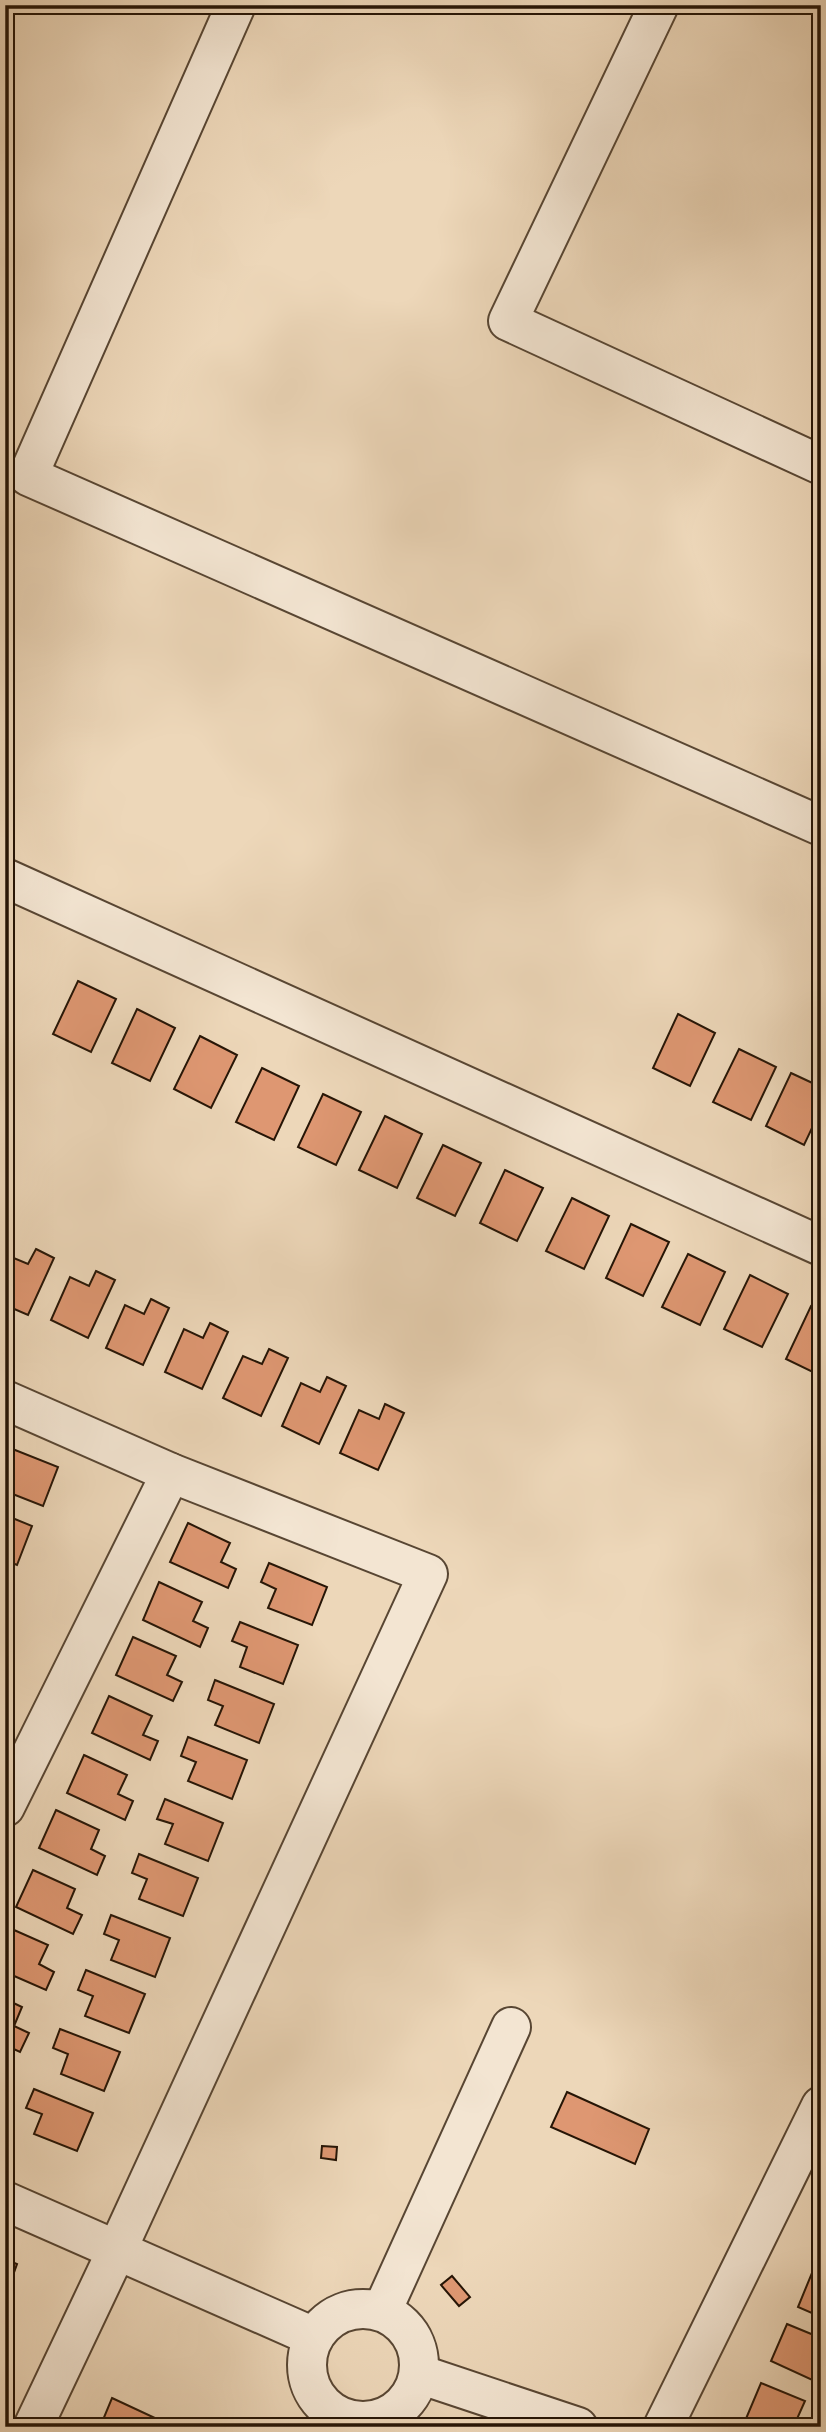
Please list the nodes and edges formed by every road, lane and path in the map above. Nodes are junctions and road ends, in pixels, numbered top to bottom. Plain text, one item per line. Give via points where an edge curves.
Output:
1 (236, 5) edge
2 (659, 5) edge
3 (821, 465) edge
4 (821, 826) edge
5 (5, 877) edge
6 (821, 1246) edge
7 (5, 1400) edge
8 (171, 1473) junction
9 (5, 1807) edge
10 (511, 2027) dead end
11 (821, 2106) edge
12 (5, 2201) edge
13 (117, 2250) junction
14 (382, 2311) junction
15 (314, 2337) junction
16 (419, 2374) junction
17 (343, 2423) edge
18 (33, 2427) edge
19 (578, 2427) edge
20 (663, 2427) edge

1 - 4 street via 27,476
2 - 3 street via 508,321
5 - 6 street
7 - 8 street
8 - 9 street
8 - 13 street via 428,1574
10 - 14 street
11 - 20 street
12 - 13 street
13 - 15 street
13 - 18 street
14 - 15 street via 362,2307 343,2312 326,2322
14 - 16 street via 412,2336
15 - 17 street via 307,2355 307,2375 326,2408
16 - 17 street via 414,2392 400,2408 382,2418
16 - 19 street

